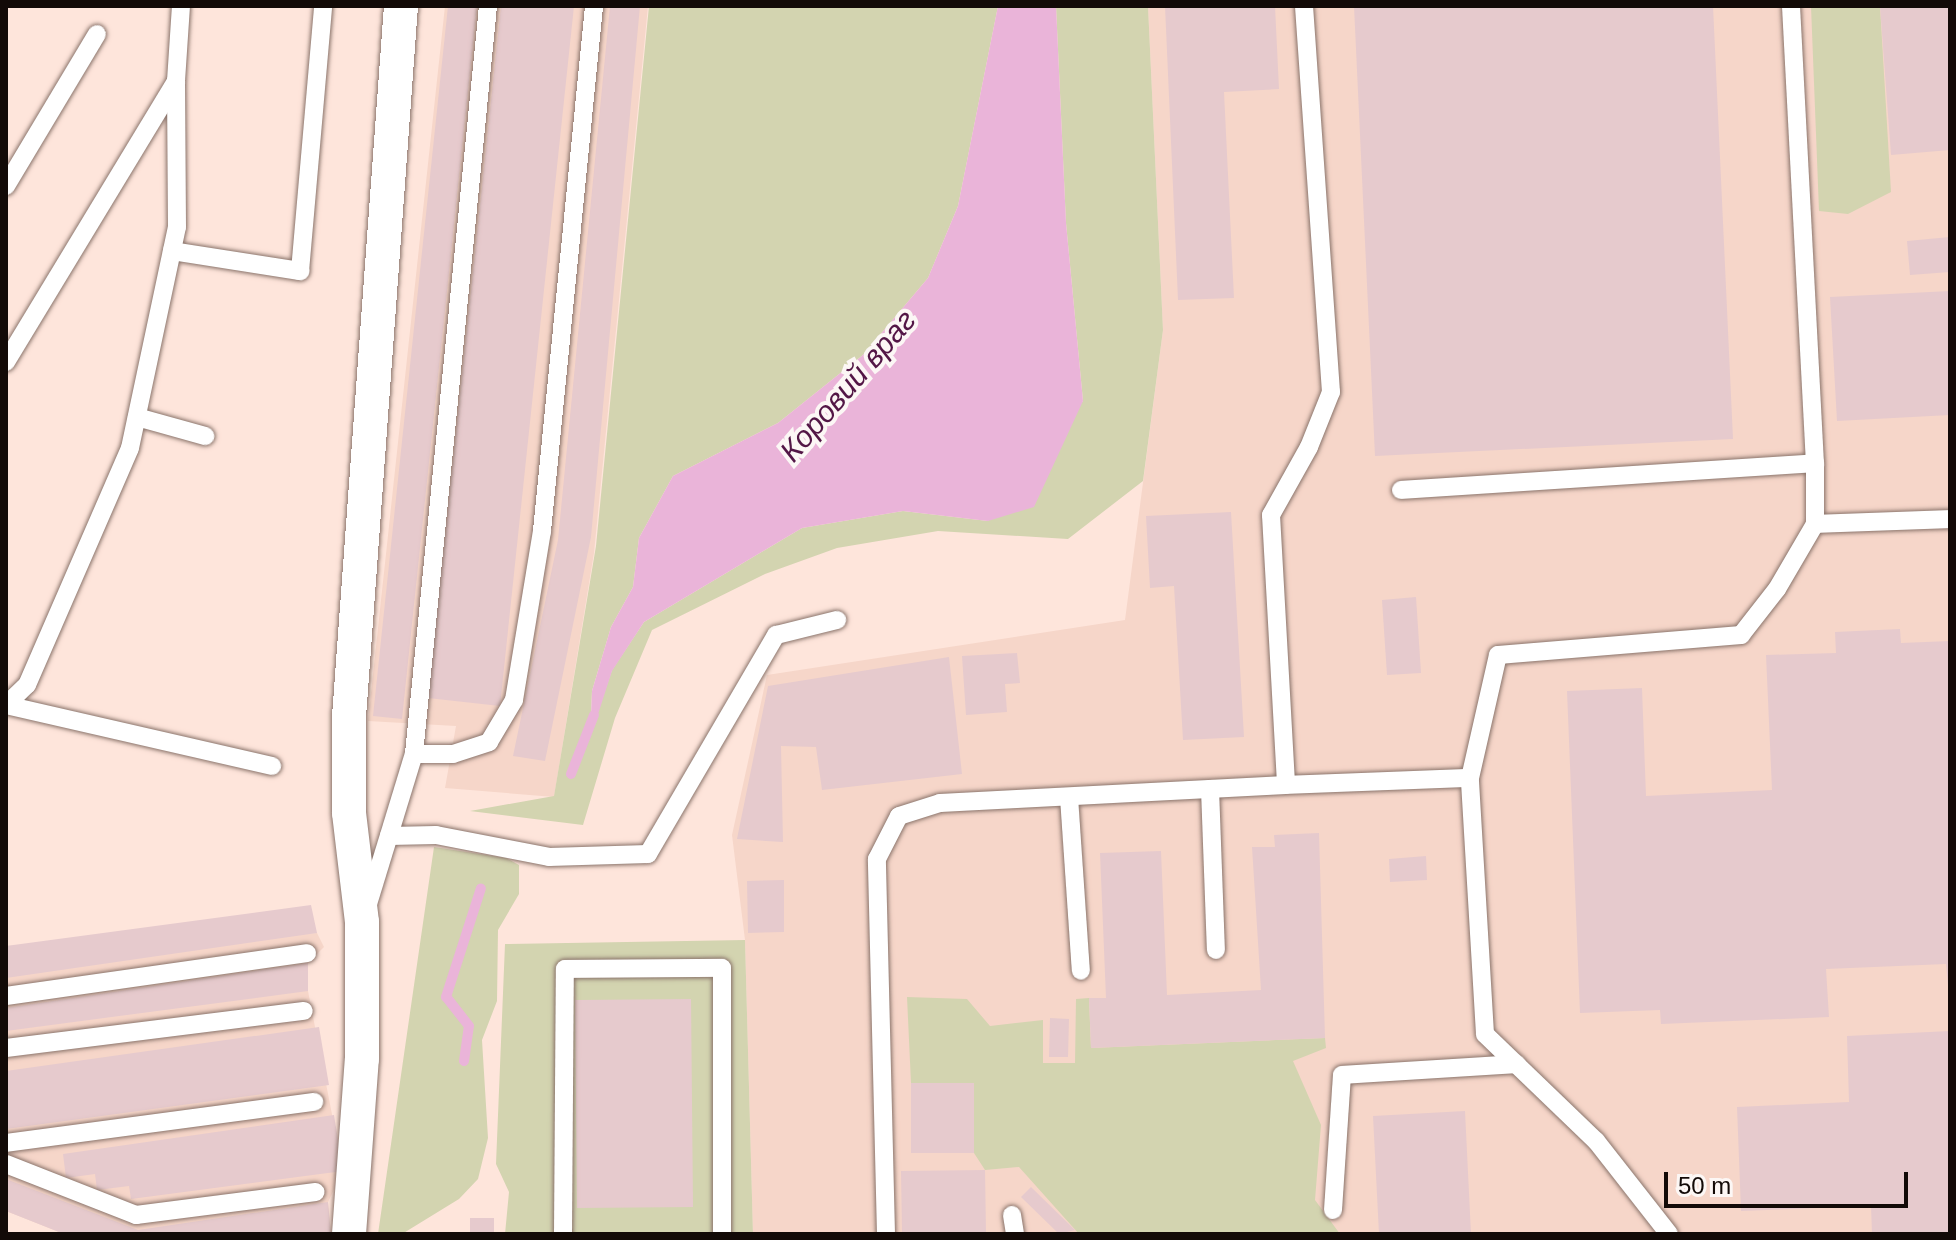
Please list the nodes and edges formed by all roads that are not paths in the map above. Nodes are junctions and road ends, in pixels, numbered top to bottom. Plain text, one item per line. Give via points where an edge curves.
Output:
1 (181, 6) edge
2 (401, 6) edge
3 (488, 6) edge
4 (594, 6) edge
5 (1304, 6) edge
6 (1791, 6) edge
7 (318, 7) edge
8 (97, 34) dead end
9 (176, 81) junction
10 (6, 186) edge
11 (172, 251) junction
12 (6, 362) edge
13 (137, 417) junction
14 (205, 436) dead end
15 (1815, 463) junction
16 (1401, 490) dead end
17 (1950, 519) edge
18 (1815, 524) junction
19 (837, 620) dead end
20 (6, 705) edge
21 (414, 754) junction
22 (272, 766) dead end
23 (1470, 778) junction
24 (1286, 785) junction
25 (1210, 789) junction
26 (1069, 797) junction
27 (389, 836) junction
28 (362, 922) junction
29 (1216, 950) dead end
30 (307, 953) dead end
31 (1081, 971) dead end
32 (6, 996) edge
33 (304, 1011) dead end
34 (6, 1048) edge
35 (1517, 1064) junction
36 (314, 1102) dead end
37 (6, 1143) edge
38 (6, 1164) edge
39 (316, 1192) dead end
40 (1333, 1210) dead end
41 (1012, 1215) dead end
42 (349, 1234) edge
43 (563, 1234) edge
44 (722, 1234) edge
45 (886, 1234) edge
46 (1015, 1234) edge
47 (1669, 1234) edge

1 - 9 lane
2 - 28 street via 349,717 349,813
3 - 21 lane
4 - 21 lane via 542,531 514,700 489,742 453,754
5 - 24 lane via 1331,392 1309,447 1271,515
6 - 15 lane
7 - 11 lane via 300,271
8 - 10 lane
9 - 11 lane via 177,227
9 - 12 lane
11 - 13 lane
13 - 14 lane
13 - 20 lane via 130,448 27,685
15 - 16 lane
15 - 18 lane
17 - 18 lane
18 - 23 lane via 1777,589 1741,635 1498,655
19 - 27 lane via 776,635 648,854 549,857 436,835
20 - 22 lane
21 - 27 lane
23 - 24 lane
23 - 35 lane via 1485,1034
24 - 25 lane
25 - 26 lane
25 - 29 lane
26 - 31 lane
26 - 45 lane via 926,807 899,816 877,859
27 - 28 lane
28 - 42 street via 362,1059
30 - 32 lane
33 - 34 lane
35 - 40 lane via 1342,1075
35 - 47 lane via 1596,1141
36 - 37 lane
38 - 39 lane via 136,1215
41 - 46 lane
43 - 44 lane via 565,969 722,968

